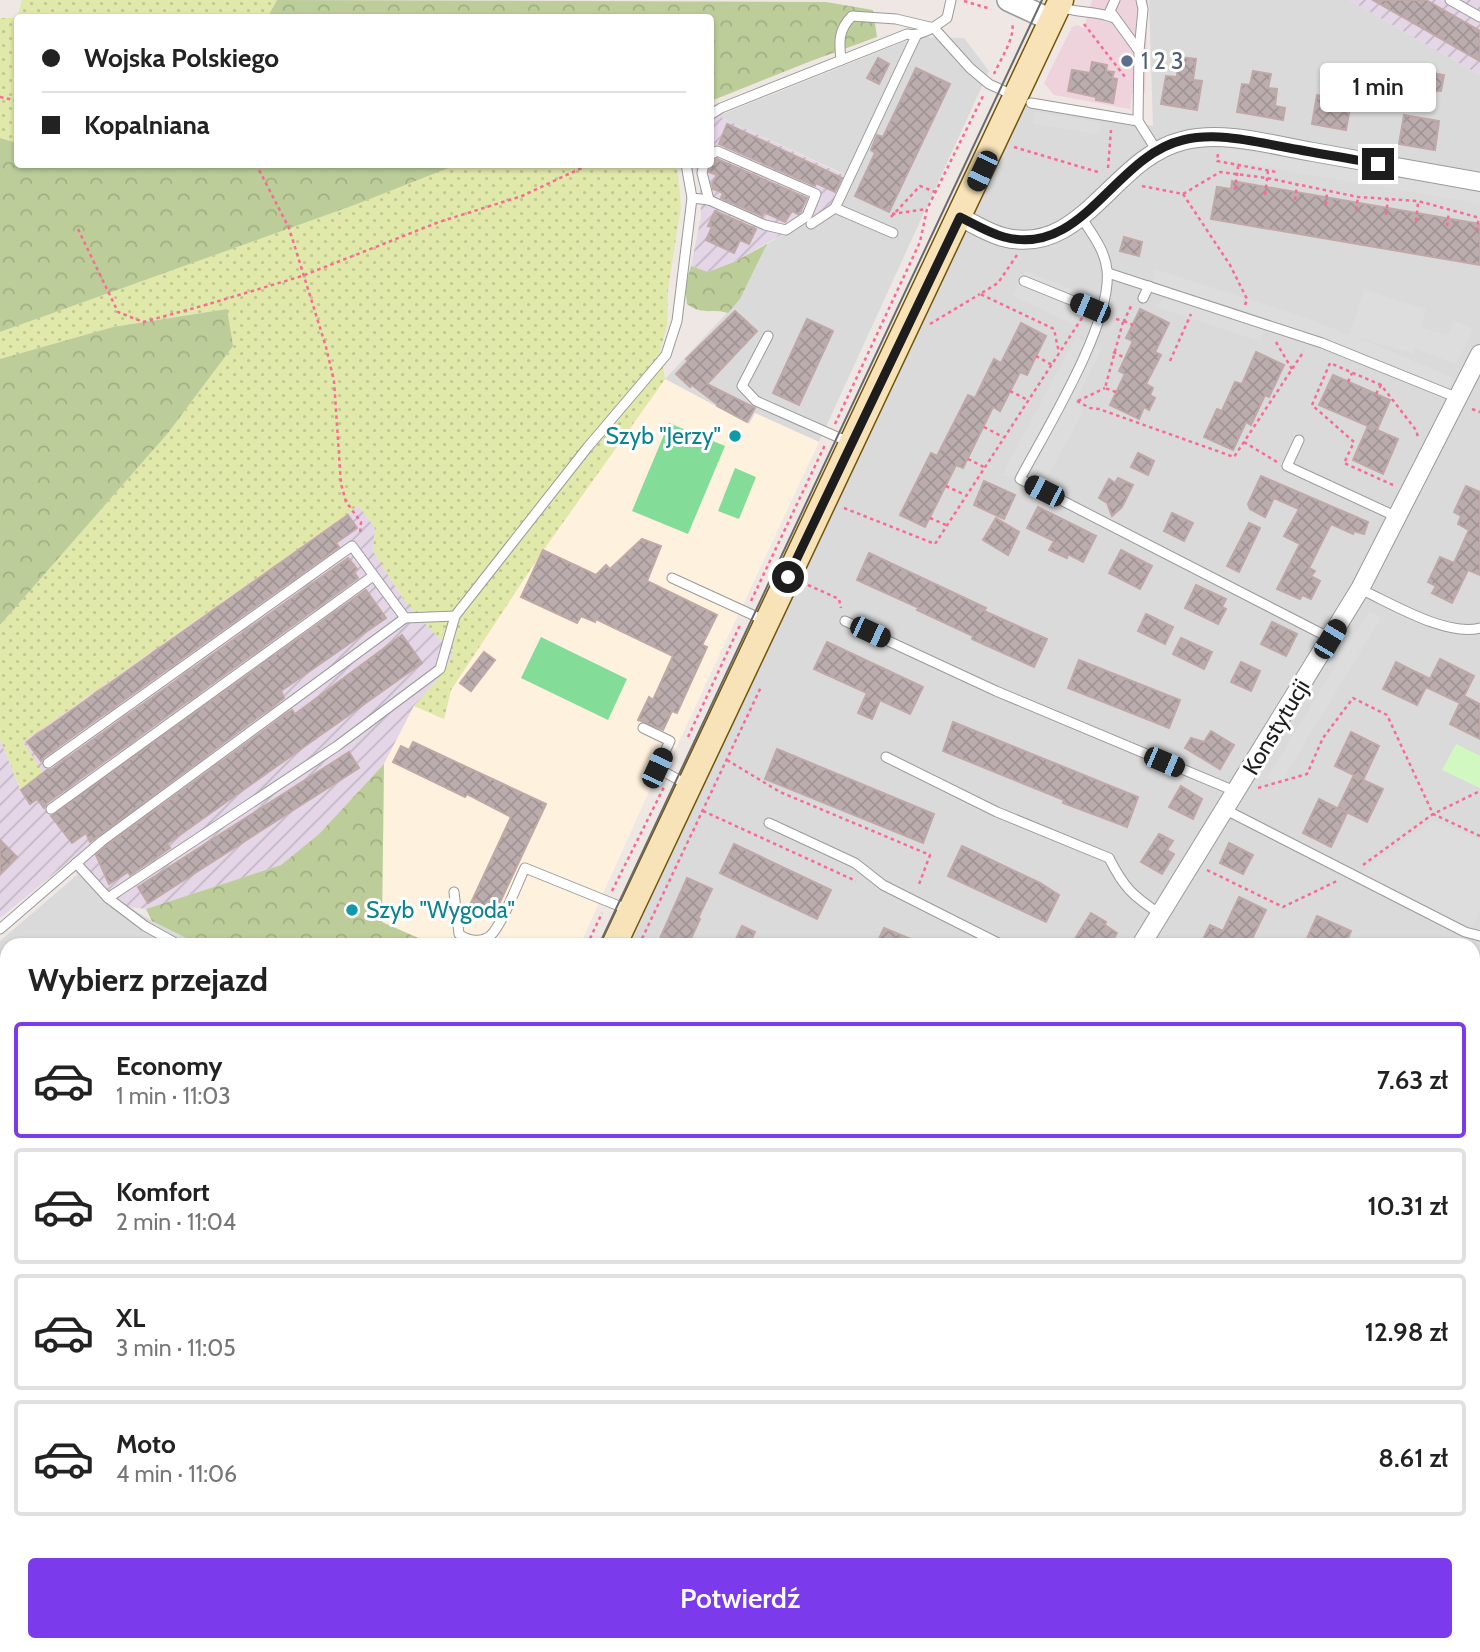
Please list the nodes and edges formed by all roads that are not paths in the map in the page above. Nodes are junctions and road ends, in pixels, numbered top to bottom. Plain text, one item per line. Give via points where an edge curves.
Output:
1 (951, 0) edge
2 (1115, 0) edge
3 (1141, 0) edge
4 (1450, 0) edge
5 (1002, 6) edge
6 (1061, 12) edge
7 (1480, 17) edge
8 (1114, 18) junction
9 (934, 28) junction
10 (916, 36) junction
11 (1139, 51) junction
12 (841, 60) junction
13 (1024, 100) junction
14 (714, 113) edge
15 (1138, 121) junction
16 (1157, 151) junction
17 (714, 153) edge
18 (687, 168) edge
19 (703, 168) edge
20 (1480, 182) edge
21 (692, 198) junction
22 (709, 200) junction
23 (835, 208) junction
24 (960, 217) junction
25 (1082, 217) junction
26 (811, 224) dead end
27 (889, 231) road end
28 (1108, 273) junction
29 (1024, 281) dead end
30 (1149, 286) junction
31 (1143, 298) road end
32 (1103, 313) junction
33 (768, 336) dead end
34 (1480, 354) edge
35 (1458, 398) junction
36 (841, 439) junction
37 (1299, 440) dead end
38 (1397, 517) junction
39 (373, 576) junction
40 (672, 578) dead end
41 (1360, 589) junction
42 (455, 616) junction
43 (756, 617) junction
44 (405, 618) junction
45 (845, 621) road end
46 (1480, 628) edge
47 (1330, 639) junction
48 (643, 728) dead end
49 (886, 757) dead end
50 (48, 763) dead end
51 (680, 780) junction
52 (1245, 791) junction
53 (51, 809) dead end
54 (1226, 810) junction
55 (769, 824) dead end
56 (76, 863) junction
57 (454, 892) dead end
58 (108, 898) junction
59 (631, 911) junction
60 (1160, 914) junction
61 (0, 929) edge
62 (1480, 936) edge
63 (166, 938) edge
64 (464, 938) edge
65 (484, 938) edge
66 (625, 938) edge
67 (988, 938) edge
68 (1145, 938) edge

1 - 9 lane via 947,18
2 - 8 lane via 1110,10
3 - 11 lane
4 - 7 lane
5 - 6 street
6 - 8 lane
6 - 13 main road
8 - 11 lane
9 - 10 lane
9 - 12 lane via 852,16 842,26
9 - 13 lane via 982,78
10 - 12 lane via 907,34
10 - 23 lane
11 - 15 lane
12 - 14 lane
13 - 15 lane
13 - 24 main road
15 - 16 lane
16 - 20 street via 1210,136
16 - 25 street via 1140,161
17 - 22 lane via 816,194 807,216 786,230
18 - 21 lane
19 - 22 lane
21 - 22 lane
21 - 42 lane via 677,321 666,355
23 - 26 lane
23 - 27 lane
24 - 25 street via 998,235 1026,240 1047,238
24 - 36 main road
25 - 28 lane via 1100,247
28 - 30 lane
28 - 32 lane
29 - 32 lane
30 - 31 lane
30 - 35 lane via 1312,339
32 - 47 lane via 1020,479
33 - 36 lane via 742,386 756,401
34 - 35 street, Konstytucji
35 - 38 street, Konstytucji
36 - 43 main road
37 - 38 lane via 1287,466
38 - 41 street, Konstytucji
39 - 44 lane
39 - 50 lane via 352,546
39 - 53 lane
40 - 43 lane
41 - 46 lane via 1444,627
41 - 47 street, Konstytucji
42 - 44 lane
42 - 58 lane via 440,669 337,746
43 - 51 main road
44 - 56 lane
45 - 52 lane via 996,691
47 - 52 street, Konstytucji
48 - 51 lane via 670,741 657,768
49 - 60 lane via 997,812 1109,858 1133,896
51 - 59 main road
52 - 54 street, Konstytucji
54 - 60 street, Konstytucji
54 - 62 lane
55 - 67 lane via 855,863 883,885
56 - 58 lane
56 - 61 lane
57 - 64 lane via 459,934
58 - 63 lane
59 - 65 lane via 524,868 490,936
59 - 66 main road
60 - 68 street, Konstytucji

